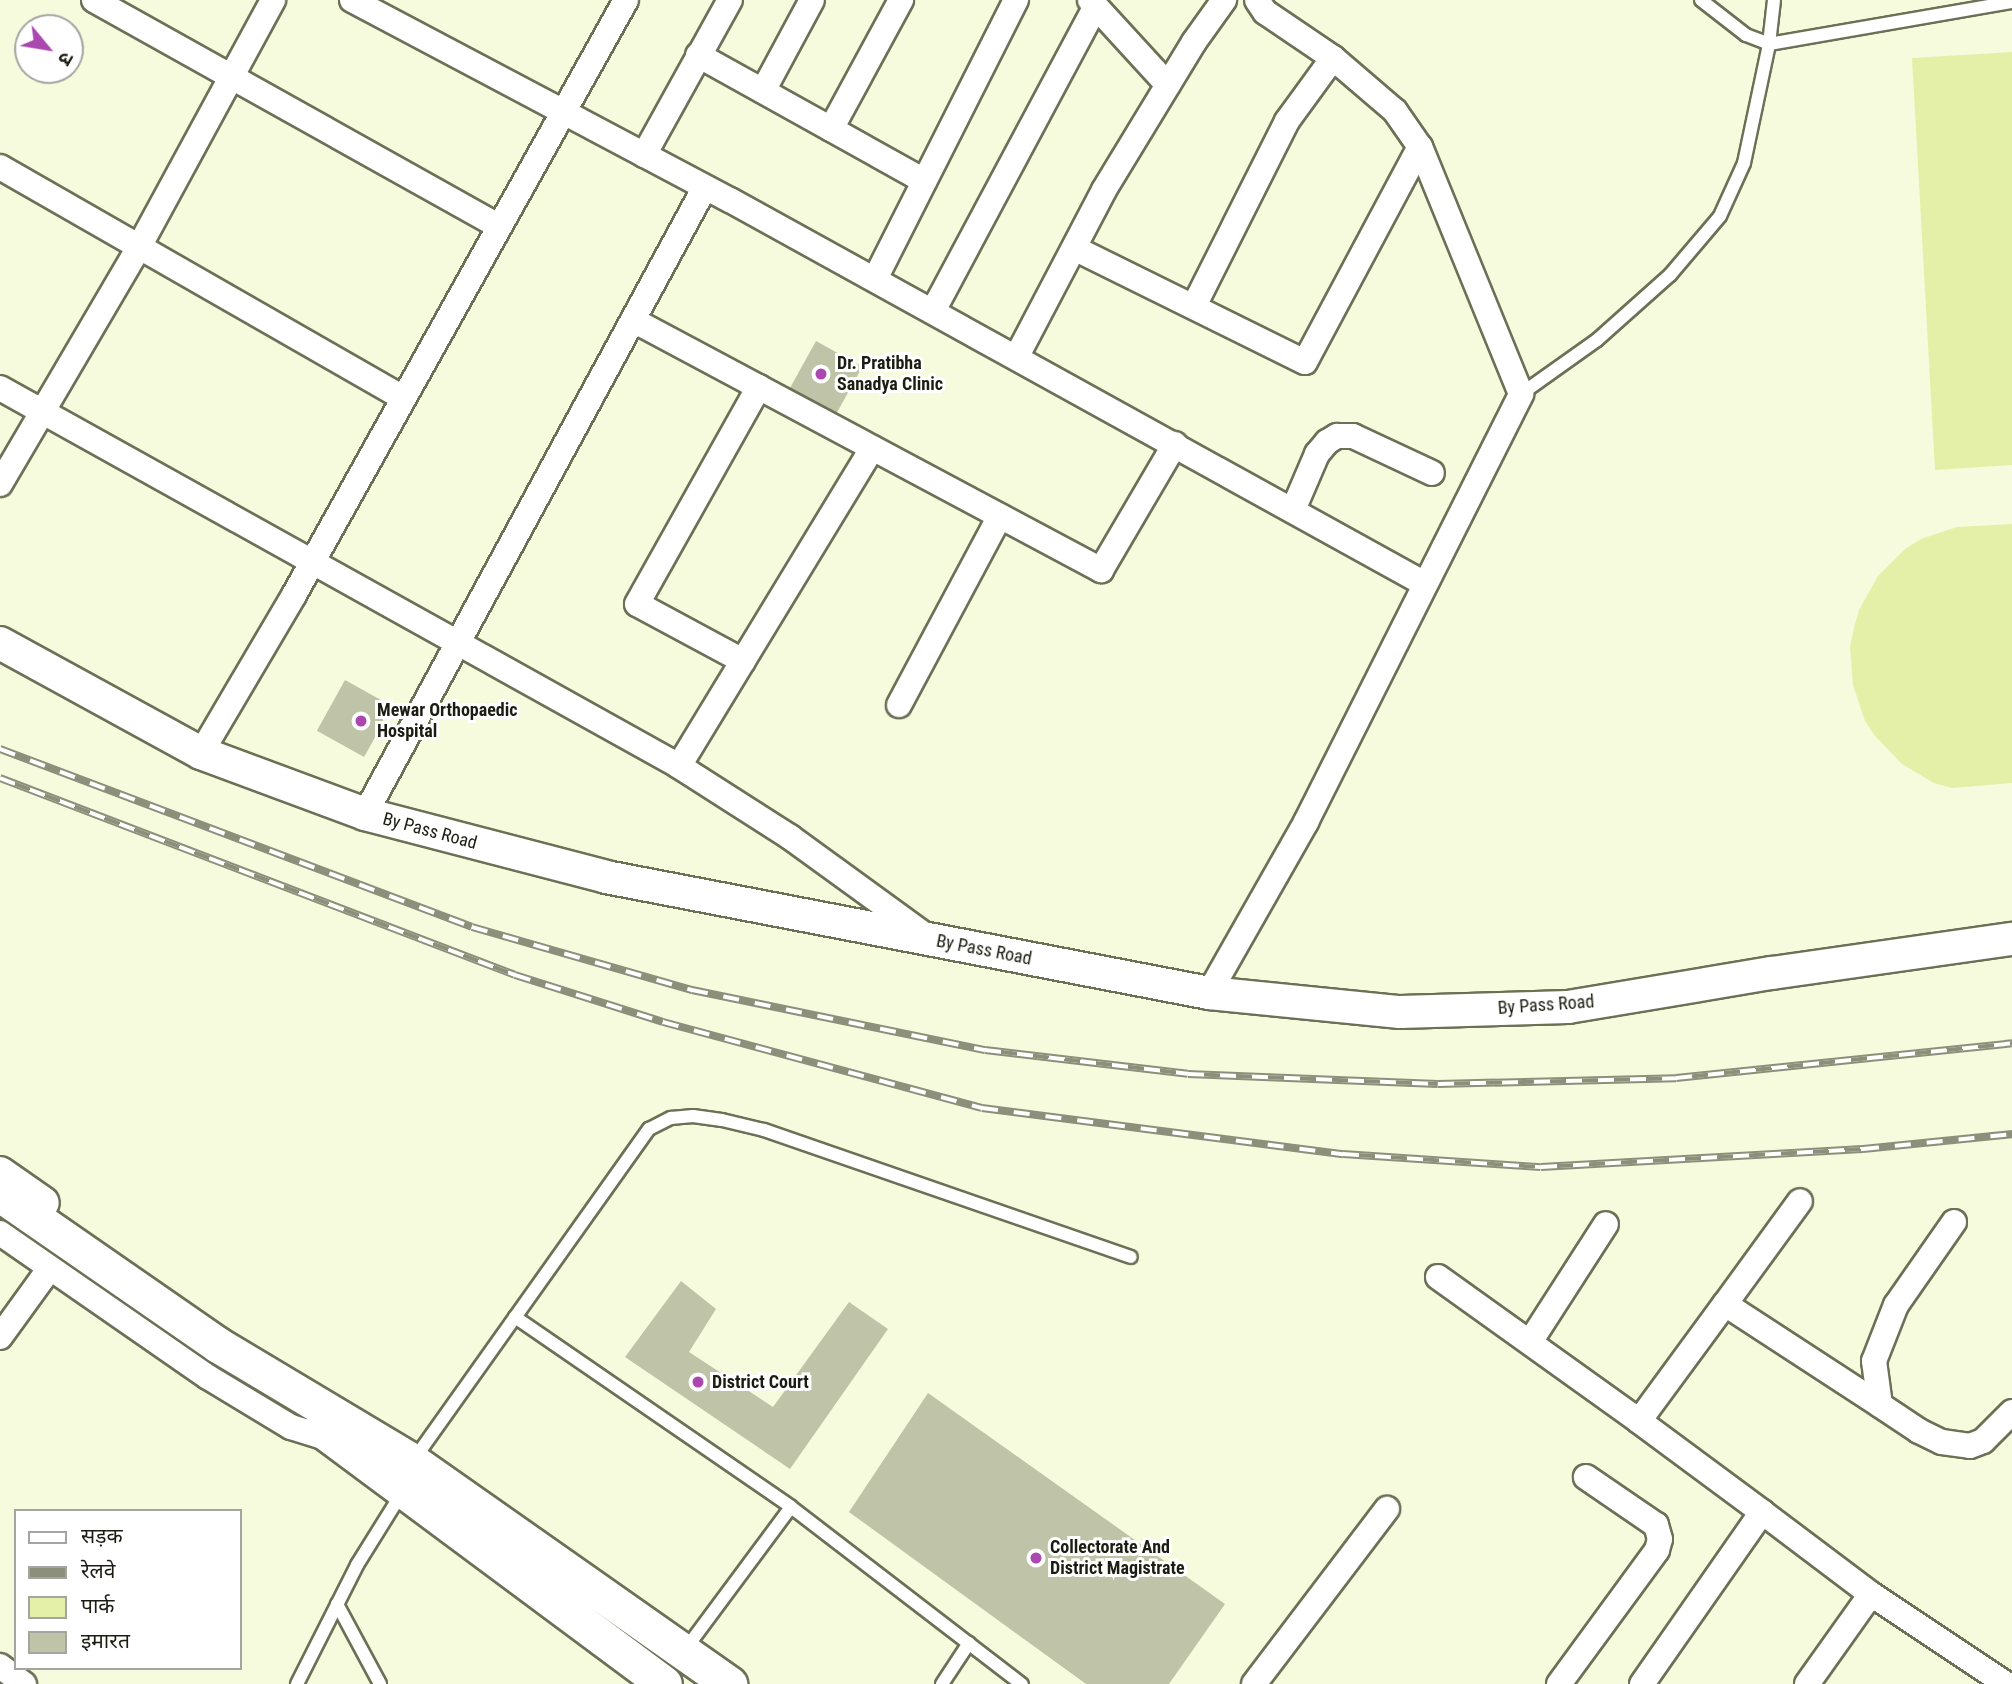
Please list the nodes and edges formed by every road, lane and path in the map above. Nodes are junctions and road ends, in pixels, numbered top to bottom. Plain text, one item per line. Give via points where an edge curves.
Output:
1 (94, 0) edge
2 (273, 0) edge
3 (352, 0) edge
4 (626, 0) edge
5 (730, 0) edge
6 (812, 0) edge
7 (901, 0) edge
8 (1016, 0) edge
9 (1224, 0) edge
10 (1257, 0) edge
11 (1701, 0) edge
12 (1774, 0) edge
13 (2012, 2) edge
14 (1093, 4) edge
15 (1769, 44) junction
16 (698, 55) junction
17 (1333, 58) junction
18 (233, 78) junction
19 (1168, 85) junction
20 (763, 91) junction
21 (562, 113) junction
22 (831, 129) junction
23 (1420, 147) junction
24 (643, 155) junction
25 (0, 167) edge
26 (925, 181) junction
27 (705, 187) junction
28 (499, 226) junction
29 (139, 247) junction
30 (1076, 248) junction
31 (874, 279) junction
32 (1194, 306) junction
33 (933, 311) junction
34 (632, 320) junction
35 (1017, 356) junction
36 (759, 387) junction
37 (0, 388) edge
38 (1521, 394) junction
39 (404, 398) junction
40 (44, 412) junction
41 (1175, 444) junction
42 (872, 448) junction
43 (1432, 473) dead end
44 (0, 484) edge
45 (1293, 510) junction
46 (1000, 516) junction
47 (312, 563) junction
48 (1425, 584) junction
49 (0, 643) edge
50 (457, 643) junction
51 (743, 661) junction
52 (899, 705) dead end
53 (201, 753) junction
54 (679, 766) junction
55 (365, 814) junction
56 (2012, 939) edge
57 (933, 940) junction
58 (1209, 993) junction
59 (0, 1173) edge
60 (0, 1194) edge
61 (1800, 1201) dead end
62 (1955, 1222) dead end
63 (1606, 1224) dead end
64 (0, 1233) edge
65 (1132, 1257) dead end
66 (50, 1268) junction
67 (1438, 1277) dead end
68 (1725, 1304) junction
69 (515, 1317) junction
70 (0, 1337) edge
71 (1530, 1342) junction
72 (218, 1345) junction
73 (313, 1403) junction
74 (1880, 1405) junction
75 (2012, 1412) edge
76 (1639, 1421) junction
77 (336, 1441) junction
78 (408, 1476) junction
79 (1586, 1477) dead end
80 (791, 1507) junction
81 (1387, 1509) dead end
82 (1762, 1511) junction
83 (514, 1552) junction
84 (1871, 1594) junction
85 (337, 1604) junction
86 (968, 1643) junction
87 (684, 1651) junction
88 (0, 1666) edge
89 (656, 1682) edge
90 (24, 1684) edge
91 (297, 1684) edge
92 (380, 1684) edge
93 (730, 1684) edge
94 (942, 1684) edge
95 (1022, 1684) edge
96 (1254, 1684) edge
97 (1559, 1684) edge
98 (1642, 1684) edge
99 (1807, 1684) edge
100 (2006, 1684) edge

1 - 18 street
2 - 18 street
3 - 21 street
4 - 21 street
5 - 16 street
6 - 20 street
7 - 22 street
8 - 26 street
9 - 19 street
10 - 17 street via 1265,12
11 - 15 lane via 1746,35
12 - 15 lane
13 - 15 lane
14 - 19 street
14 - 33 street
15 - 38 lane via 1744,163 1720,216 1661,283 1597,340
16 - 20 street
16 - 24 street
17 - 23 street via 1395,111
17 - 32 street via 1287,121
18 - 28 street
18 - 29 street
19 - 30 street via 1104,190
20 - 22 street
21 - 24 street
21 - 28 street
22 - 26 street
23 - 32 street via 1305,362
23 - 38 street
24 - 27 street
25 - 29 street
26 - 31 street
27 - 31 street
27 - 34 street
28 - 39 street
29 - 39 street
29 - 40 street
30 - 32 street
30 - 35 street
31 - 33 street
33 - 35 street
34 - 36 street
34 - 50 street
35 - 41 street
36 - 42 street
36 - 51 street via 637,604
37 - 40 street
38 - 48 street
39 - 47 street
40 - 44 street
40 - 47 street
41 - 45 street
41 - 46 street via 1101,570
42 - 46 street
42 - 51 street
43 - 45 street via 1353,436 1337,436 1317,454
45 - 48 street
46 - 52 street
47 - 50 street
47 - 53 street
48 - 58 street via 1306,822
49 - 53 street, By Pass Road
50 - 54 street
50 - 55 street
51 - 54 street
53 - 55 street, By Pass Road
54 - 57 street via 790,837
55 - 57 street, By Pass Road via 606,877
56 - 58 street, By Pass Road via 1568,1007 1400,1013
57 - 58 street, By Pass Road
59 - 73 street via 279,1367
60 - 72 main road
61 - 68 street
62 - 74 street via 1896,1305 1874,1361
63 - 71 street
64 - 66 street
65 - 69 lane via 764,1130 722,1119 671,1118 649,1129
66 - 70 street
66 - 77 street via 208,1377 292,1427
67 - 71 street
68 - 74 street
68 - 76 street
69 - 78 lane
69 - 80 lane
71 - 76 street
72 - 73 main road
72 - 77 main road
73 - 78 main road
74 - 75 street via 1942,1442 1970,1447 1983,1441
76 - 82 street
77 - 78 main road
78 - 83 main road
78 - 85 lane
79 - 97 street via 1656,1525 1660,1539 1657,1550
80 - 86 lane
80 - 87 lane
81 - 96 street
82 - 84 street
82 - 98 street
83 - 87 main road
83 - 89 main road
84 - 99 street
84 - 100 street
85 - 91 lane
85 - 92 lane
86 - 94 lane
86 - 95 lane
87 - 93 main road
88 - 90 street

